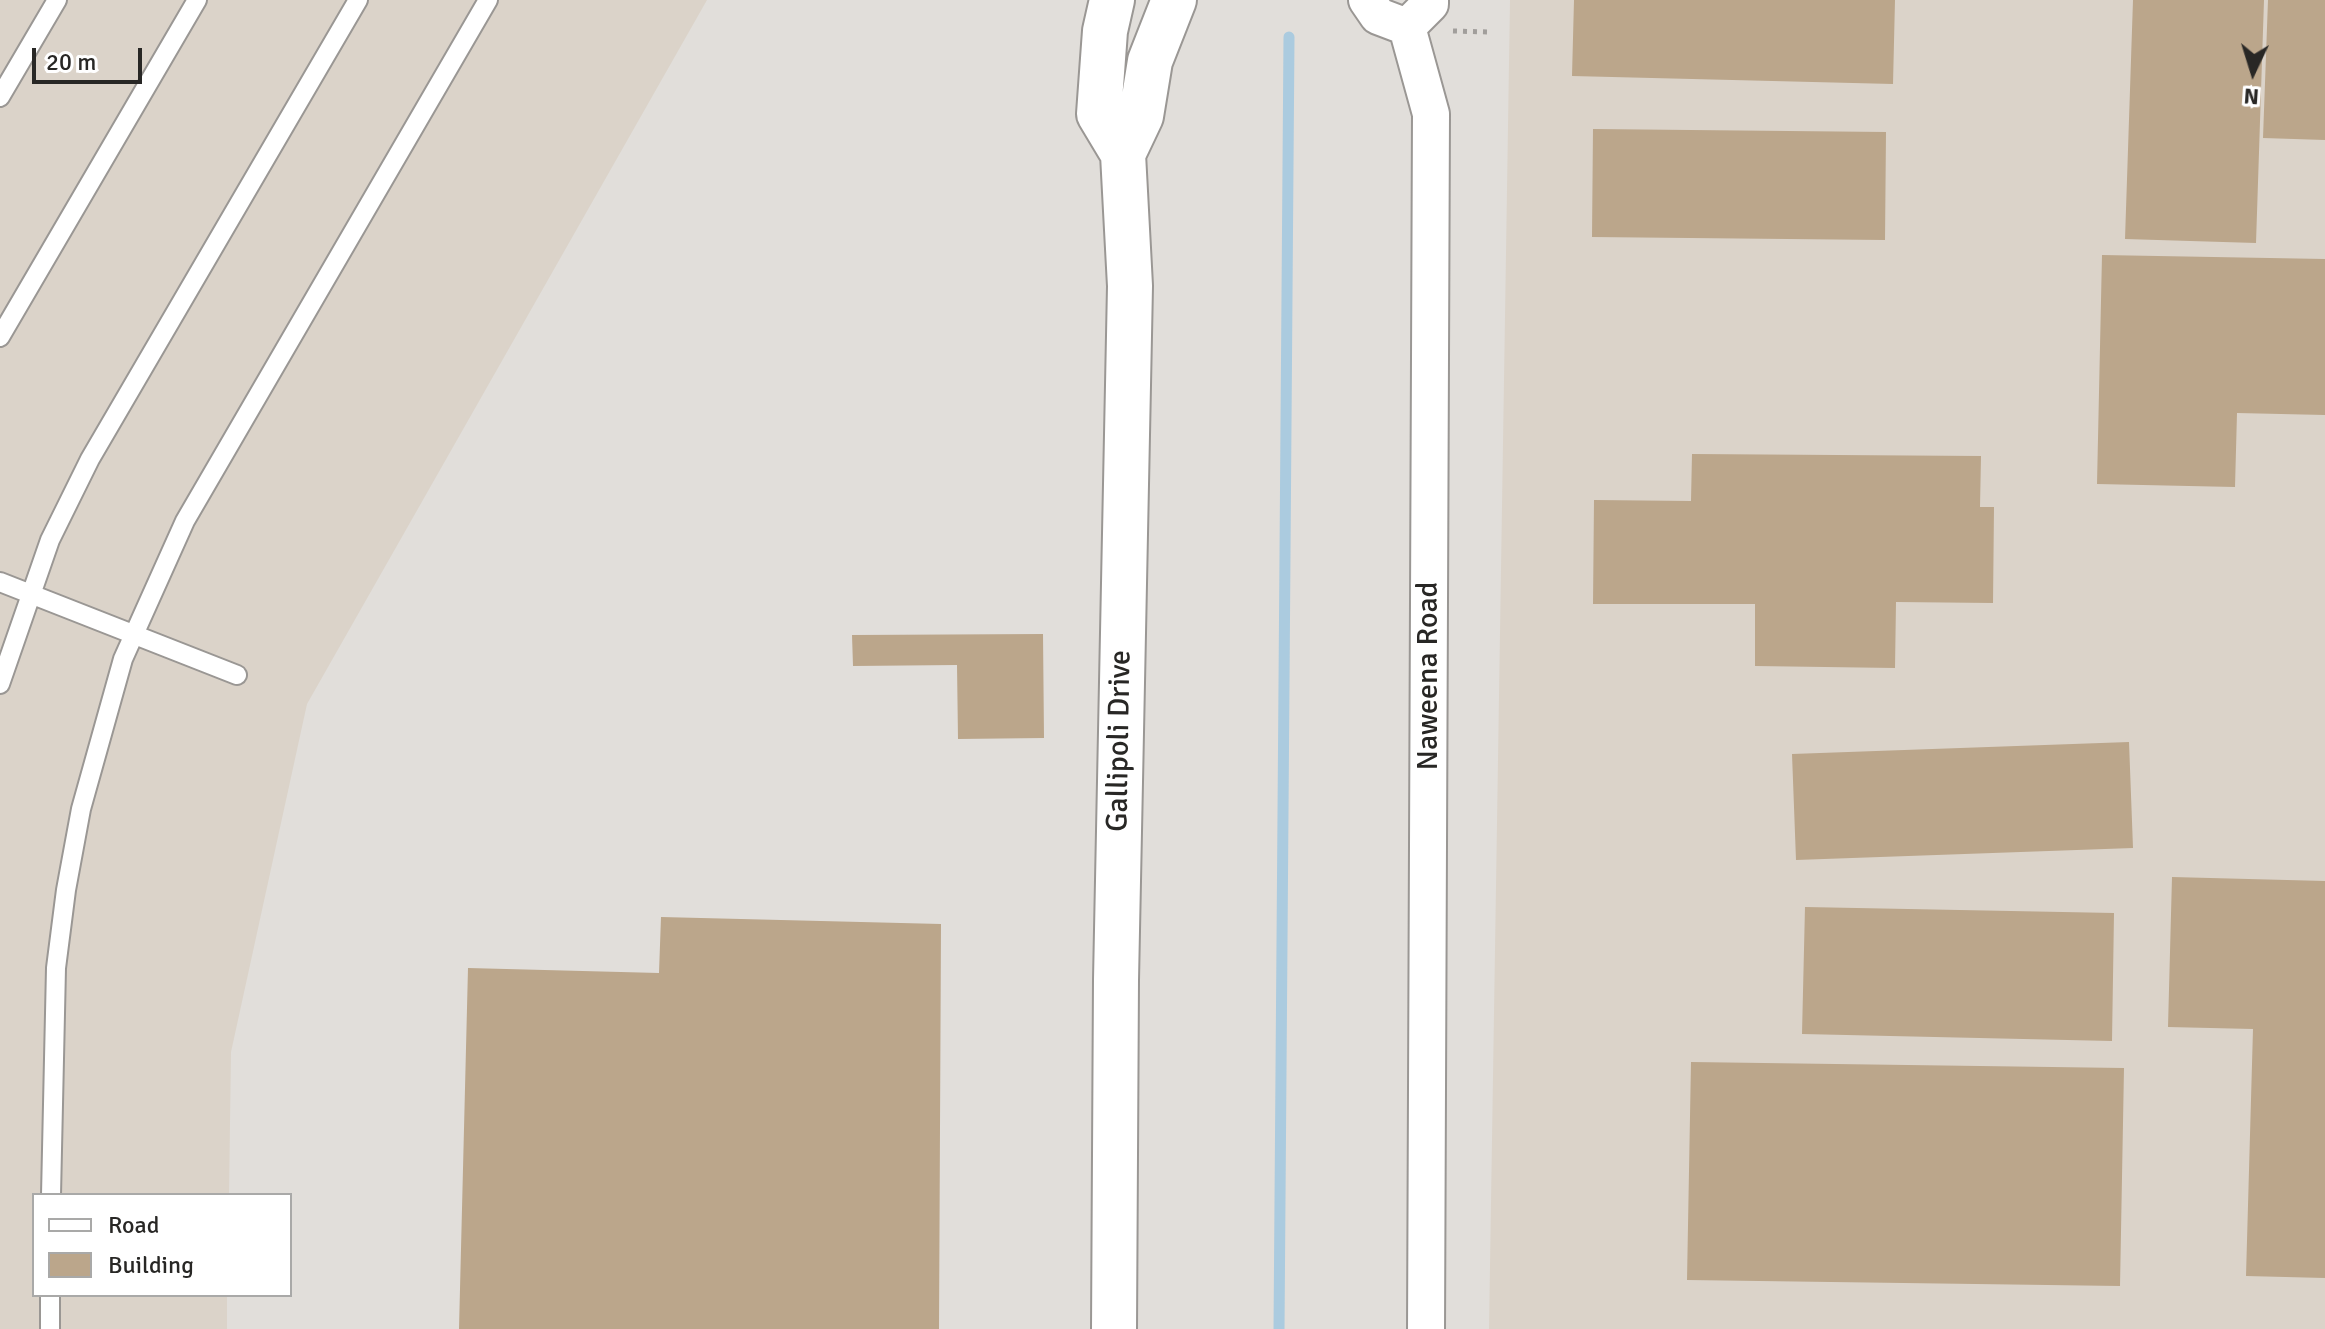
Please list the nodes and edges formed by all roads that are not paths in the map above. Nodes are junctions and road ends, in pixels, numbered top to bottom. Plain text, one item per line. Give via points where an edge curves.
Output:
1 (57, 0) edge
2 (197, 0) edge
3 (358, 0) edge
4 (488, 0) edge
5 (1112, 0) edge
6 (1174, 0) edge
7 (1367, 0) edge
8 (1419, 14) edge
9 (0, 97) edge
10 (1123, 154) junction
11 (0, 337) edge
12 (0, 582) edge
13 (30, 594) junction
14 (133, 634) junction
15 (237, 675) dead end
16 (0, 684) edge
17 (51, 1193) edge
18 (50, 1297) edge
19 (50, 1329) edge
20 (1114, 1329) edge
21 (1426, 1329) edge

1 - 9 lane
2 - 11 lane
3 - 13 lane via 90,459
4 - 14 lane via 198,497
5 - 10 street, Gallipoli Drive via 1099,114
6 - 10 street, Gallipoli Drive via 1150,61 1141,116
7 - 8 street, Naweena Road via 1378,16
8 - 21 street, Naweena Road via 1431,114
10 - 20 street, Gallipoli Drive via 1130,286
12 - 13 lane
13 - 14 lane
13 - 16 lane
14 - 15 lane
14 - 17 lane via 101,729 66,890 56,968
18 - 19 lane

